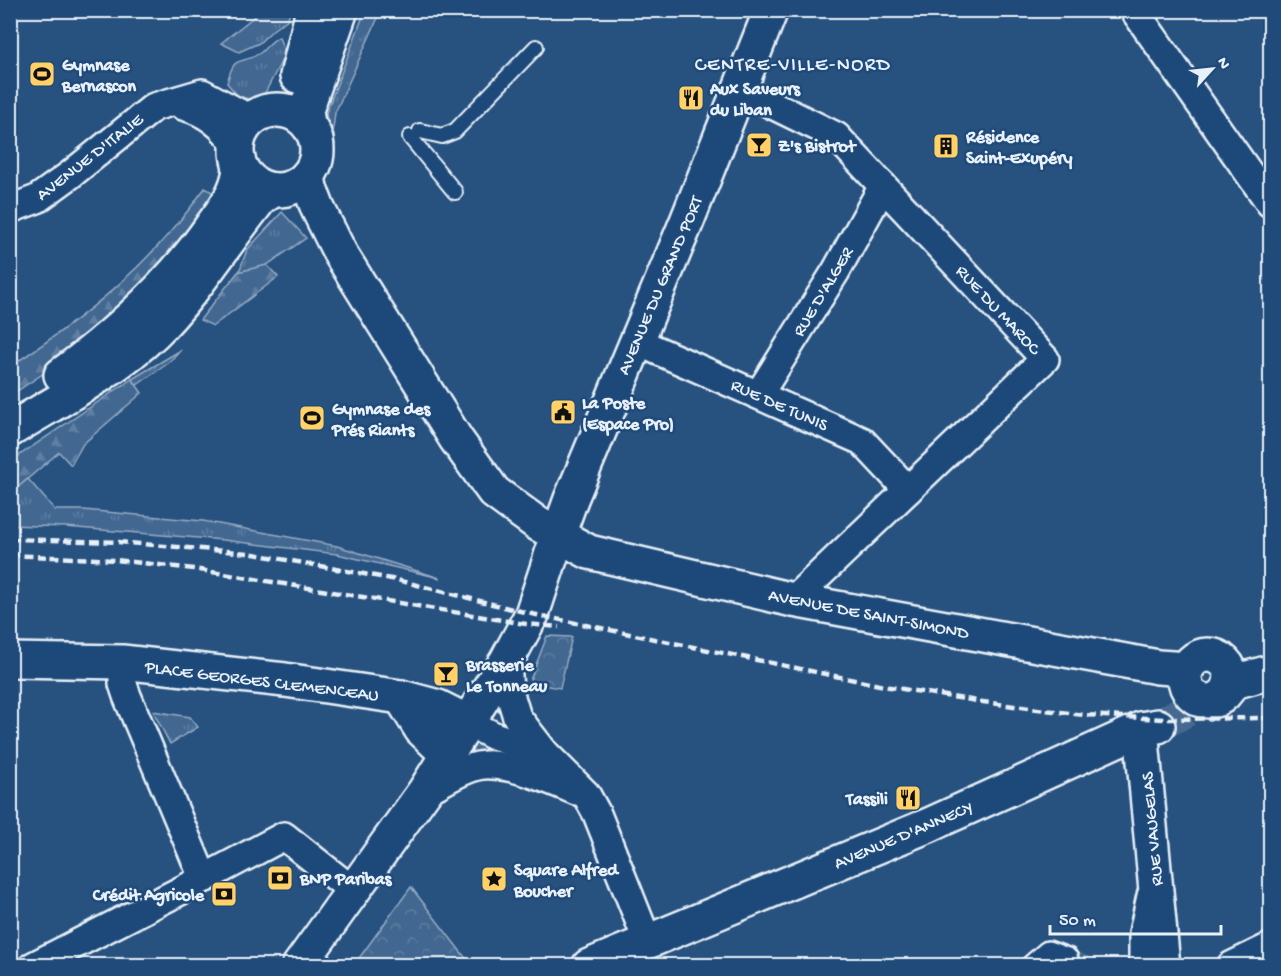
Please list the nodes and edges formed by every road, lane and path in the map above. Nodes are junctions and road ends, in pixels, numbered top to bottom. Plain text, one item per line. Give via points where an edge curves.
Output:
1 (313, 10) edge
2 (341, 10) edge
3 (771, 10) edge
4 (1134, 10) edge
5 (536, 47) dead end
6 (740, 89) junction
7 (167, 102) junction
8 (261, 114) junction
9 (308, 125) junction
10 (238, 156) junction
11 (288, 185) junction
12 (884, 186) junction
13 (455, 192) dead end
14 (1270, 203) edge
15 (10, 209) edge
16 (636, 341) junction
17 (759, 394) junction
18 (10, 408) edge
19 (10, 430) edge
20 (908, 490) junction
21 (558, 535) junction
22 (793, 600) junction
23 (10, 660) edge
24 (507, 660) junction
25 (123, 663) junction
26 (1270, 670) edge
27 (1150, 724) joint
28 (457, 740) junction
29 (545, 753) junction
30 (424, 792) junction
31 (586, 794) junction
32 (206, 878) junction
33 (1155, 881) junction
34 (352, 890) junction
35 (647, 940) junction
36 (1270, 947) edge
37 (1068, 959) tunnel mouth
38 (1163, 965) edge
39 (33, 966) edge
40 (299, 966) edge
41 (589, 966) edge
42 (1032, 966) edge
43 (1143, 966) edge
44 (1231, 966) edge

1 - 8 main road via 298,74 282,102
2 - 9 main road via 306,110
3 - 6 main road, AVENUE DU GRAND PORT
4 - 14 street
5 - 13 lane via 455,131 442,136 415,134
6 - 12 street, RUE DU MAROC via 836,136
6 - 16 main road, AVENUE DU GRAND PORT
7 - 8 street, AVENUE D'ITALIE via 202,93 239,113
7 - 10 street via 196,110 215,121 230,135
7 - 15 street, AVENUE D'ITALIE via 144,113 37,199
8 - 9 main road via 284,110 298,115
8 - 10 main road via 239,135
9 - 11 main road via 315,137 315,163
10 - 11 main road via 248,178 260,186
10 - 18 main road via 239,180 225,208 183,264 146,304 88,355
11 - 19 main road via 261,198 177,308 141,345
11 - 21 main road, AVENUE DE SAINT-SIMOND via 310,188 340,253 456,439 494,492
12 - 17 street, RUE D'ALGER via 836,272
12 - 20 street, RUE DU MAROC via 1045,359
16 - 17 street, RUE DE TUNIS
16 - 21 main road, AVENUE DU GRAND PORT
17 - 20 street, RUE DE TUNIS via 862,441
20 - 22 street, RUE DU MAROC
21 - 22 main road, AVENUE DE SAINT-SIMOND via 589,552
21 - 24 main road, AVENUE DU GRAND PORT via 532,614
22 - 26 main road, AVENUE DE SAINT-SIMOND via 1177,673 1195,659 1208,655 1221,659 1229,676
23 - 25 main road, PLACE GEORGES CLEMENCEAU
24 - 28 main road
24 - 29 street via 509,691 517,717
25 - 28 main road, PLACE GEORGES CLEMENCEAU via 401,697 438,707
25 - 32 street, PLACE GEORGES CLEMENCEAU via 127,696
27 - 33 main road, RUE VAUGELAS
27 - 35 main road, AVENUE D'ANNECY via 929,825
28 - 29 street via 494,736
28 - 30 main road
29 - 31 street
30 - 31 street via 467,770 491,764 531,773
30 - 34 main road
31 - 35 street
32 - 34 street via 284,836
32 - 39 street
33 - 38 main road, RUE VAUGELAS
33 - 43 street via 1143,933
34 - 40 main road
35 - 41 main road
36 - 44 street
37 - 42 street via 1048,952

